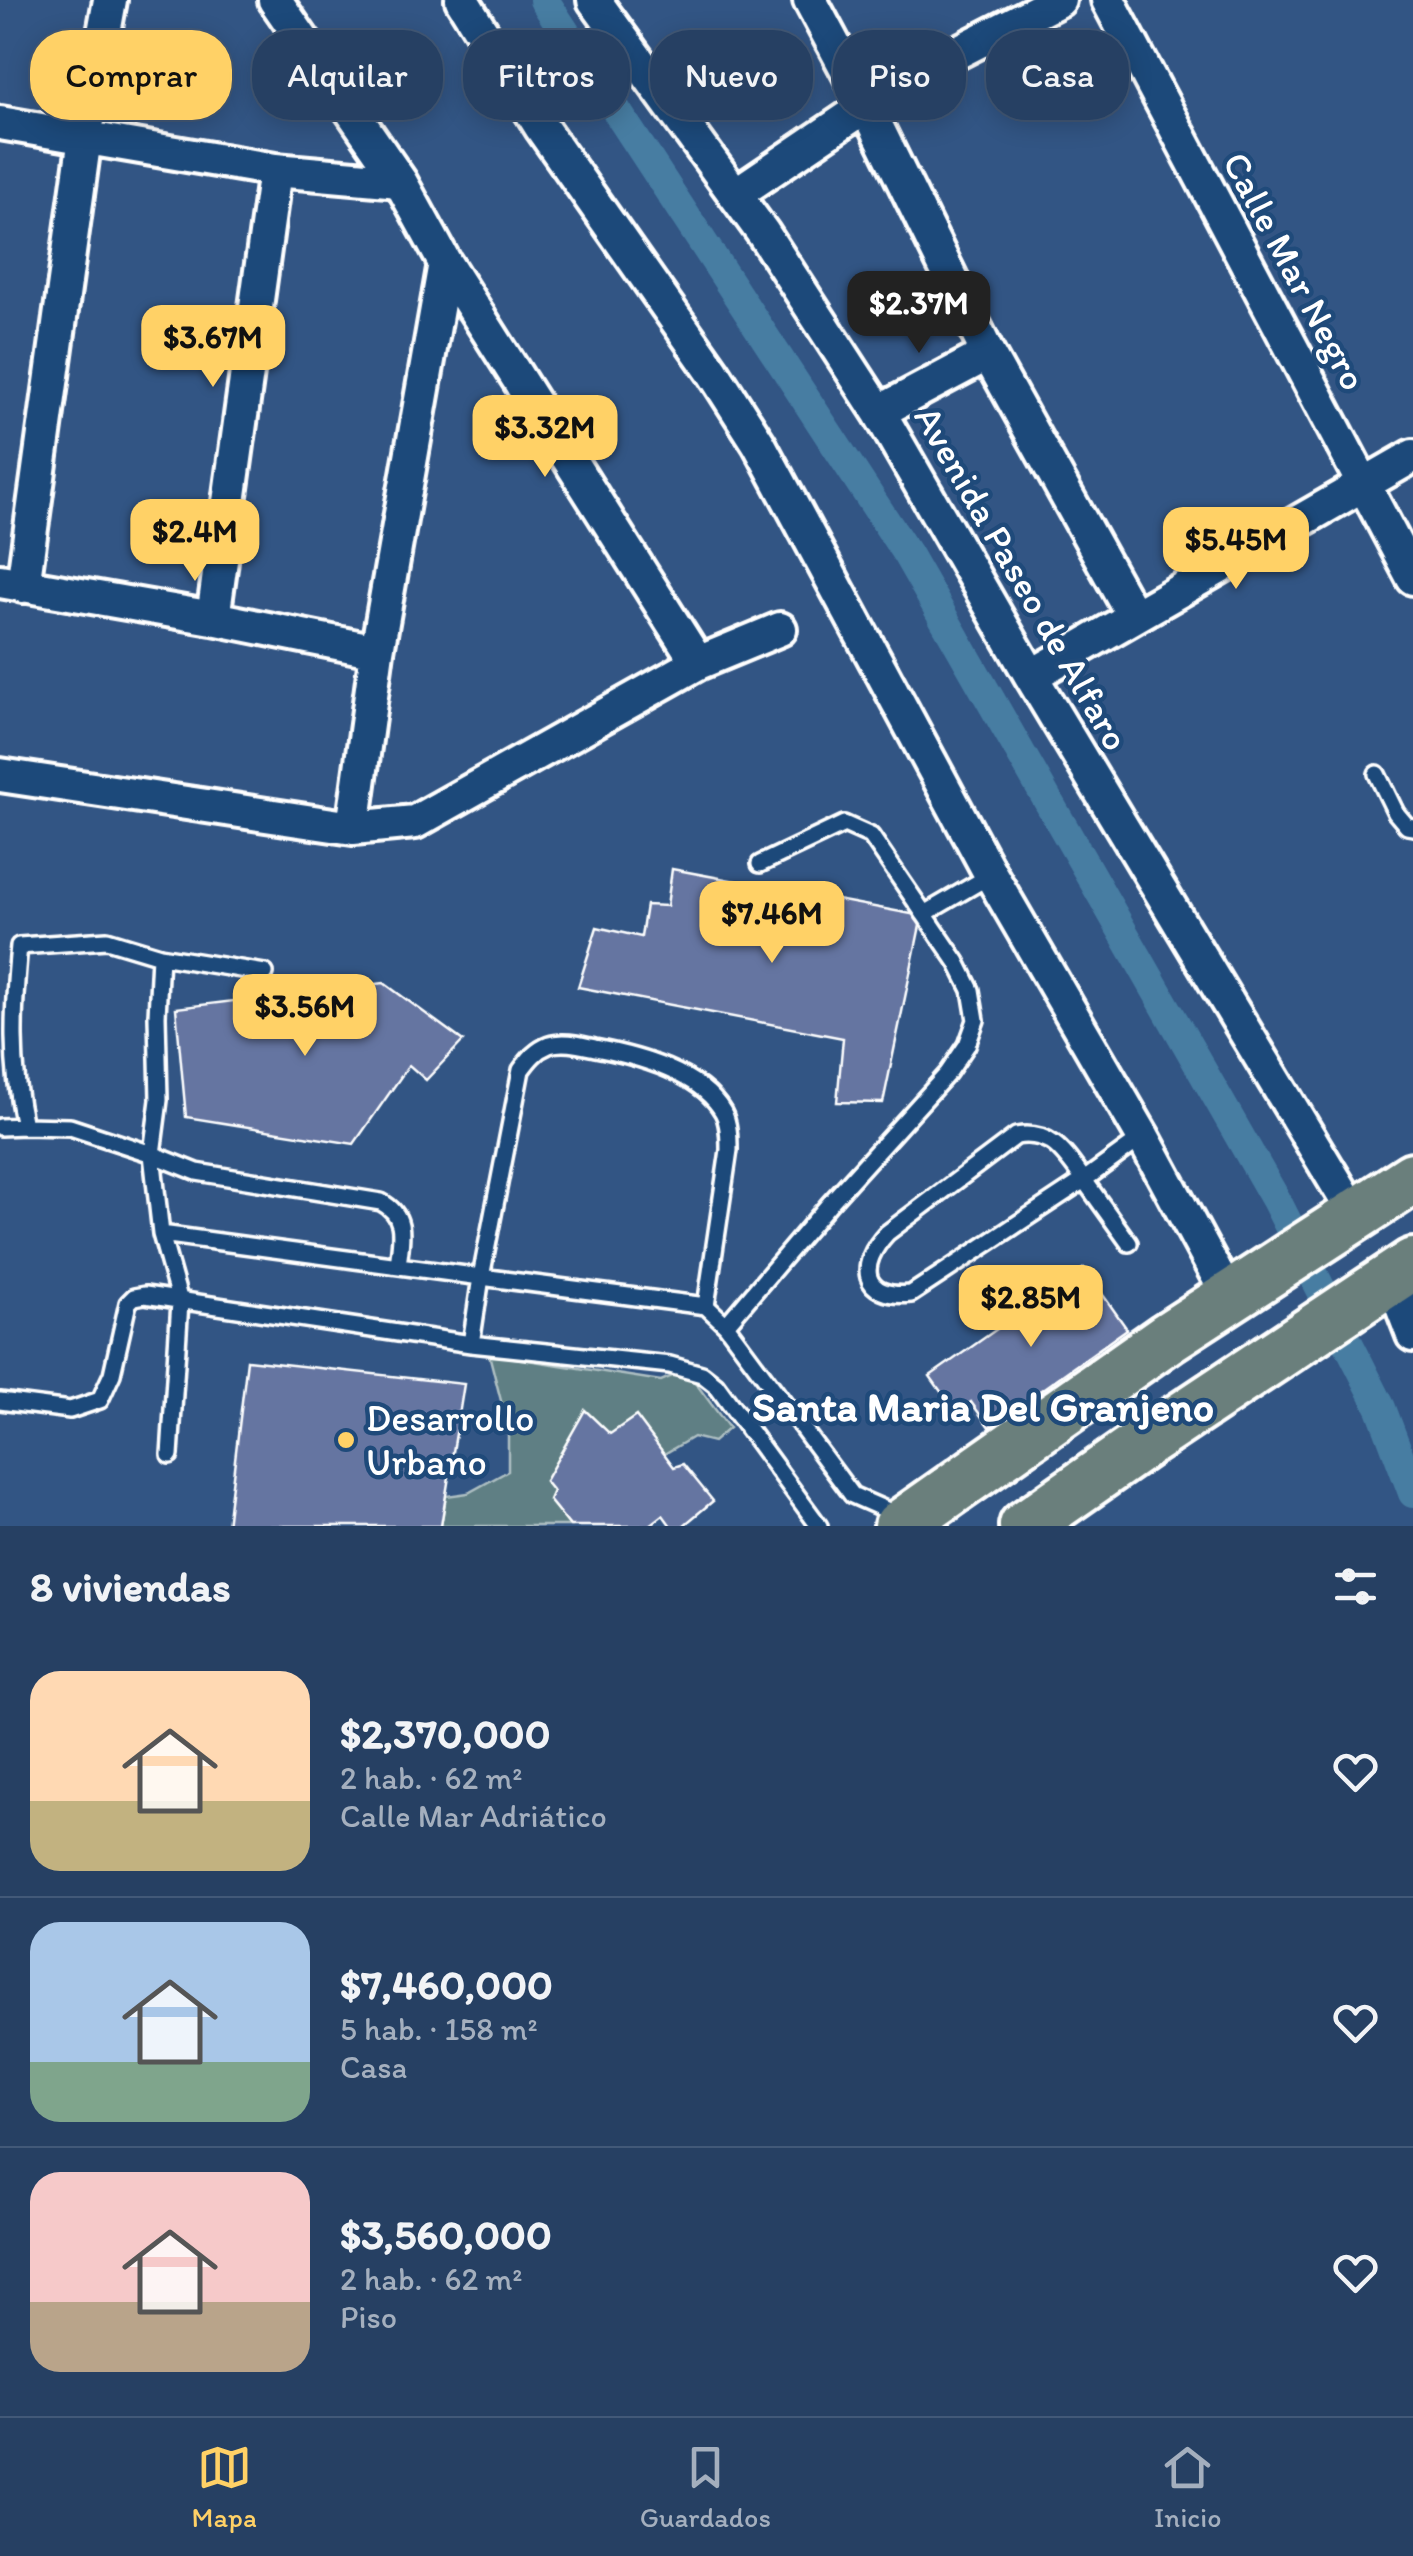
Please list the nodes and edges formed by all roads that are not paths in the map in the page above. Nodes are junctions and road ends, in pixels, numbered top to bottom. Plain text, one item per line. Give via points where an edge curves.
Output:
1 (110, 0) edge
2 (274, 0) edge
3 (462, 0) edge
4 (594, 0) edge
5 (810, 0) edge
6 (1058, 0) edge
7 (1108, 0) edge
8 (833, 43) edge
9 (966, 48) edge
10 (847, 120) edge
11 (871, 120) edge
12 (0, 123) edge
13 (84, 137) junction
14 (275, 170) junction
15 (400, 182) junction
16 (736, 194) junction
17 (446, 263) junction
18 (988, 354) junction
19 (879, 412) junction
20 (1413, 456) edge
21 (1362, 484) junction
22 (1413, 578) edge
23 (12, 584) edge
24 (1132, 615) junction
25 (212, 618) junction
26 (780, 628) dead end
27 (378, 651) junction
28 (698, 663) junction
29 (1031, 676) junction
30 (1377, 774) dead end
31 (0, 775) edge
32 (1413, 826) edge
33 (353, 828) junction
34 (760, 864) dead end
35 (991, 875) junction
36 (924, 914) junction
37 (0, 946) edge
38 (19, 946) junction
39 (160, 956) junction
40 (265, 974) dead end
41 (24, 1126) junction
42 (0, 1127) edge
43 (1143, 1137) junction
44 (152, 1154) junction
45 (1413, 1178) edge
46 (1084, 1180) junction
47 (1338, 1226) junction
48 (161, 1234) junction
49 (1129, 1243) dead end
50 (398, 1265) junction
51 (481, 1277) junction
52 (1388, 1281) edge
53 (1239, 1290) junction
54 (180, 1302) junction
55 (706, 1306) junction
56 (726, 1325) junction
57 (1413, 1334) edge
58 (470, 1344) junction
59 (0, 1401) edge
60 (170, 1455) dead end
61 (904, 1523) edge
62 (819, 1526) edge
63 (1026, 1526) edge

1 - 13 street
2 - 15 street
3 - 35 street via 759,444
4 - 16 street, Avenida Paseo de Alfaro
5 - 8 street
6 - 9 street
7 - 21 street, Calle Mar Negro
10 - 16 street
11 - 18 street
12 - 13 street
13 - 14 street
13 - 23 street
14 - 15 street
14 - 25 street
15 - 17 street
16 - 19 street, Avenida Paseo de Alfaro
17 - 27 street
17 - 28 street
18 - 19 street
18 - 24 street
19 - 29 street, Avenida Paseo de Alfaro
20 - 21 street
21 - 22 street, Calle Mar Negro
21 - 24 street
23 - 25 street
24 - 29 street
25 - 27 street
26 - 28 street
27 - 33 street
28 - 33 street via 415,822
29 - 47 street, Avenida Paseo de Alfaro
30 - 32 lane via 1396,814
31 - 33 street
34 - 36 lane via 844,824 871,836
35 - 36 lane
35 - 43 street
36 - 56 lane via 972,990 976,1020 967,1045
37 - 38 lane
38 - 39 lane via 107,940
38 - 41 lane via 14,1080
39 - 40 lane
39 - 44 lane
41 - 42 lane
41 - 44 lane via 70,1127
43 - 46 lane
43 - 53 street
44 - 48 lane
44 - 50 lane via 197,1172 381,1202 400,1220
45 - 47 main road
46 - 46 lane via 911,1294 890,1296 868,1278 867,1262 887,1233 1016,1136 1048,1138
46 - 49 lane
47 - 53 main road
48 - 50 lane
48 - 54 lane
50 - 51 lane
51 - 55 lane
51 - 55 lane via 521,1070 532,1054 571,1044 670,1069 724,1113 728,1150
51 - 58 lane
52 - 57 street
52 - 63 main road
53 - 61 main road
54 - 58 lane
54 - 59 lane via 146,1294 128,1303 100,1400 70,1410
54 - 60 lane
55 - 56 lane
56 - 61 lane via 852,1494
58 - 62 lane via 702,1374

